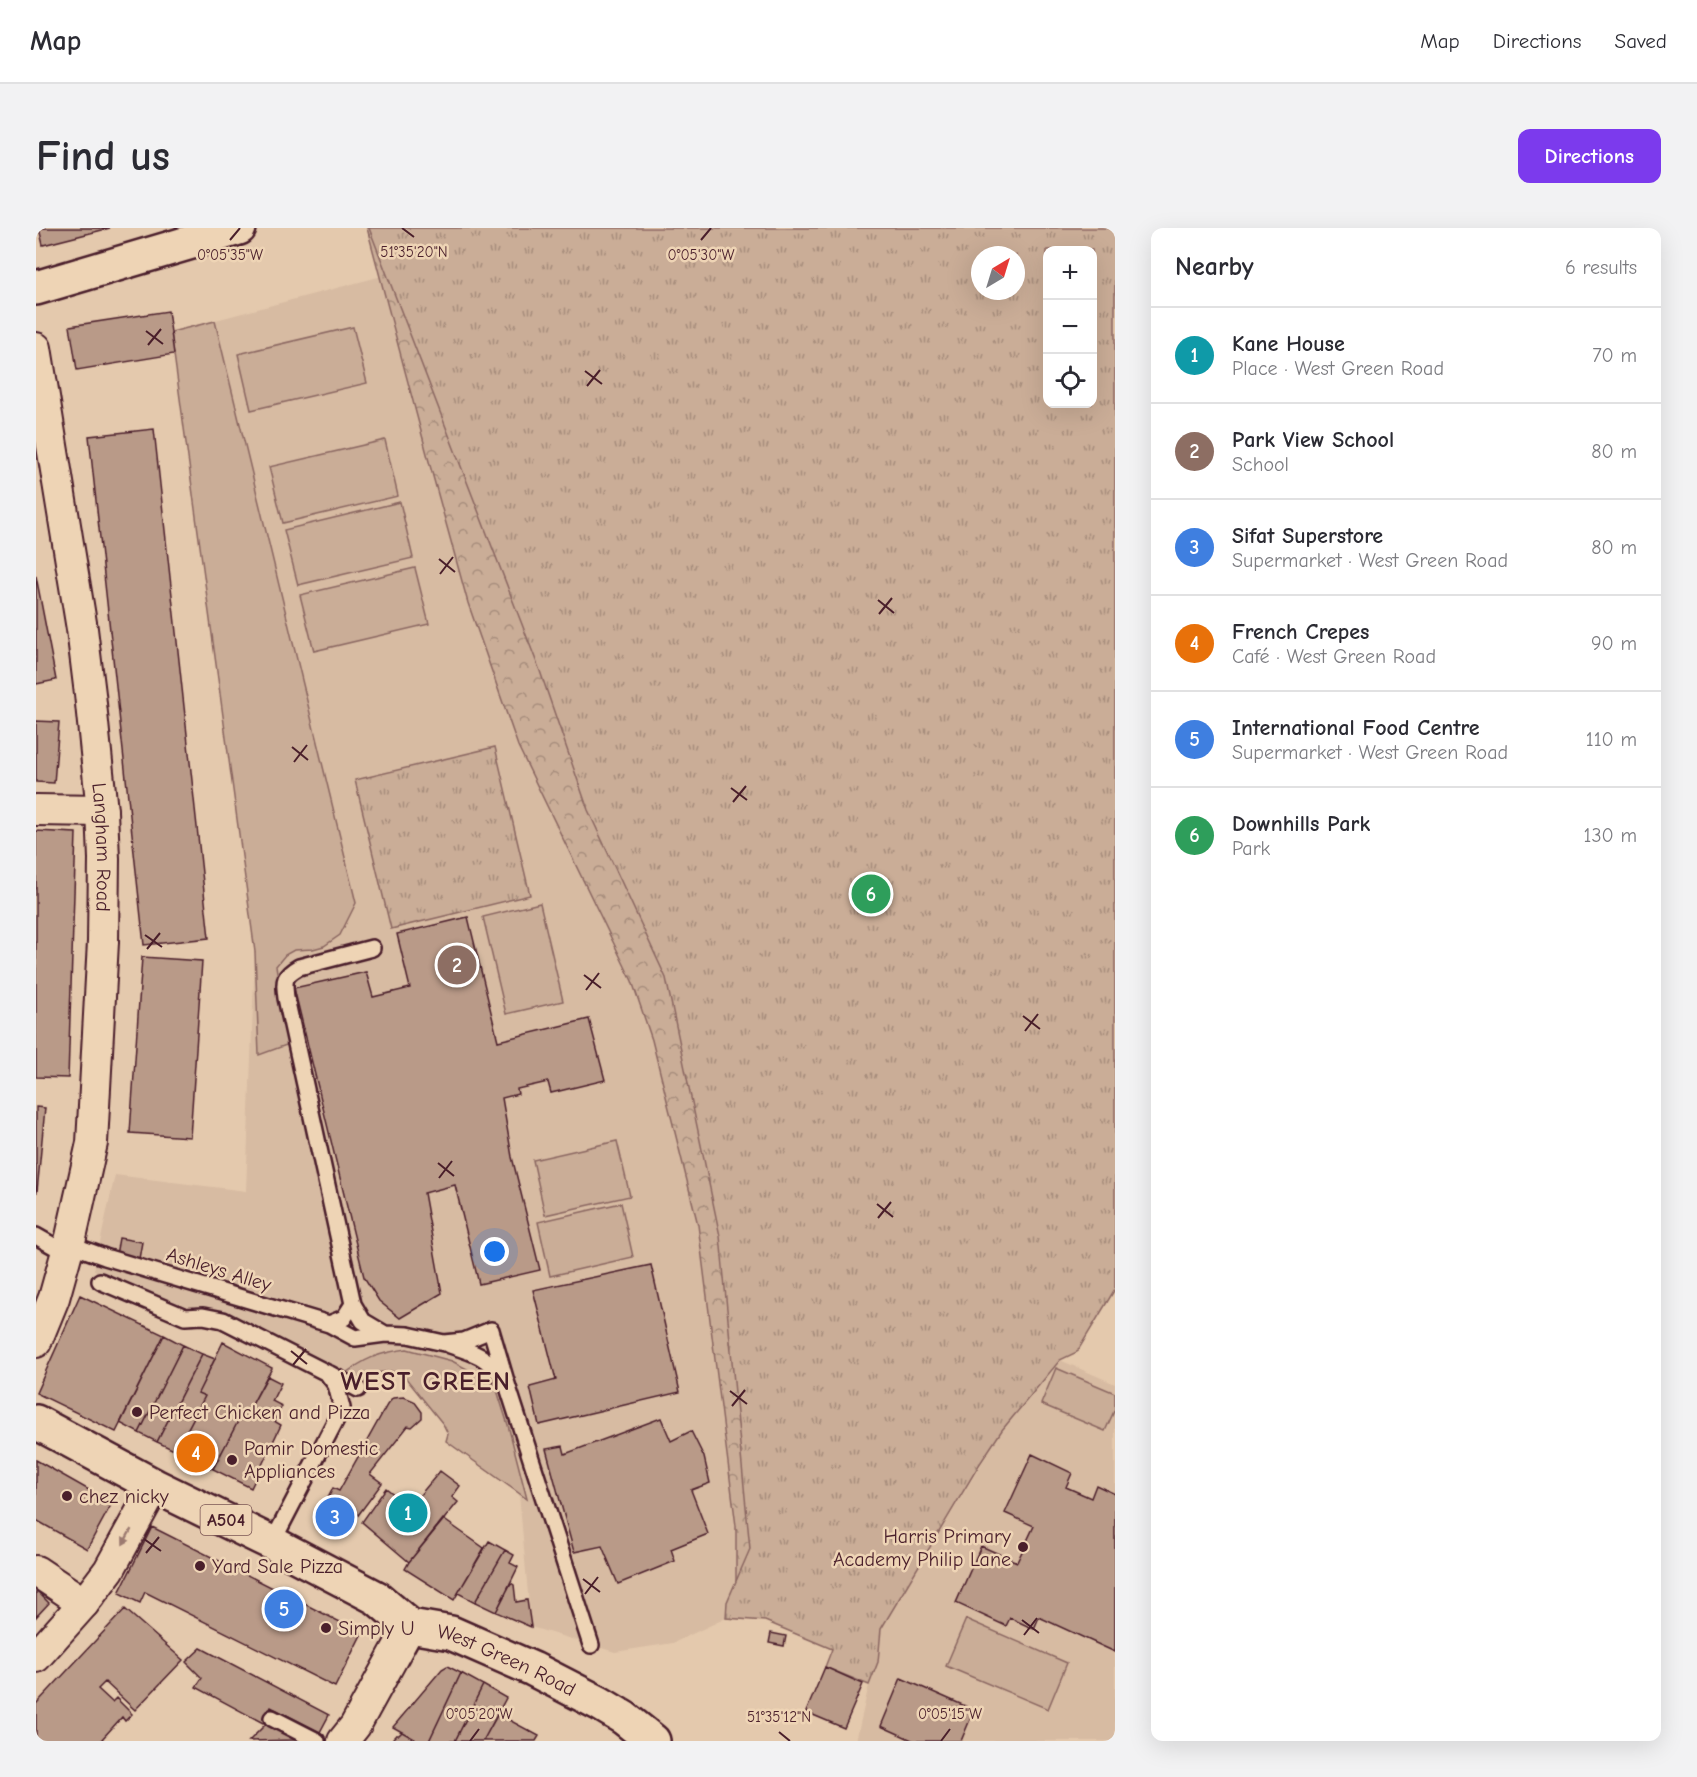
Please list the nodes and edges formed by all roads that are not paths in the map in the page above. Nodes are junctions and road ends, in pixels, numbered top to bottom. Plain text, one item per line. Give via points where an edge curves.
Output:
1 (225, 232) edge
2 (36, 288) edge
3 (36, 348) edge
4 (36, 810) edge
5 (102, 811) junction
6 (372, 948) dead end
7 (36, 1236) edge
8 (67, 1248) junction
9 (100, 1281) dead end
10 (352, 1304) junction
11 (329, 1324) junction
12 (385, 1334) junction
13 (36, 1342) edge
14 (444, 1343) junction
15 (327, 1373) junction
16 (506, 1381) junction
17 (358, 1389) dead end
18 (36, 1422) edge
19 (155, 1486) junction
20 (272, 1543) junction
21 (36, 1571) edge
22 (84, 1603) junction
23 (410, 1626) junction
24 (591, 1645) dead end
25 (36, 1657) edge
26 (272, 1718) dead end
27 (317, 1741) edge
28 (343, 1741) edge
29 (652, 1741) edge

1 - 2 main road
3 - 5 street, Langham Road via 82,629
4 - 5 street
5 - 8 street, Langham Road via 103,942 92,1143
6 - 10 lane via 299,967 284,981
7 - 8 lane, Ashleys Alley
8 - 11 lane, Ashleys Alley
8 - 13 street, Langham Road via 54,1298
9 - 15 lane via 185,1317 223,1320
10 - 11 lane via 344,1318
10 - 12 lane via 363,1321
11 - 12 lane, Ashleys Alley via 355,1338
12 - 14 lane
14 - 16 lane via 477,1354
14 - 16 lane via 464,1341 491,1330
15 - 17 lane
15 - 20 lane via 336,1385 342,1408
16 - 24 lane
18 - 19 main road, West Green Road / A504
19 - 20 main road, West Green Road / A504
19 -> 22 street via 109,1570
20 - 23 main road, West Green Road / A504 via 377,1598
21 - 22 street
22 - 25 street
23 - 28 street
23 - 29 main road, West Green Road via 451,1633 532,1669 624,1718
26 - 27 lane

